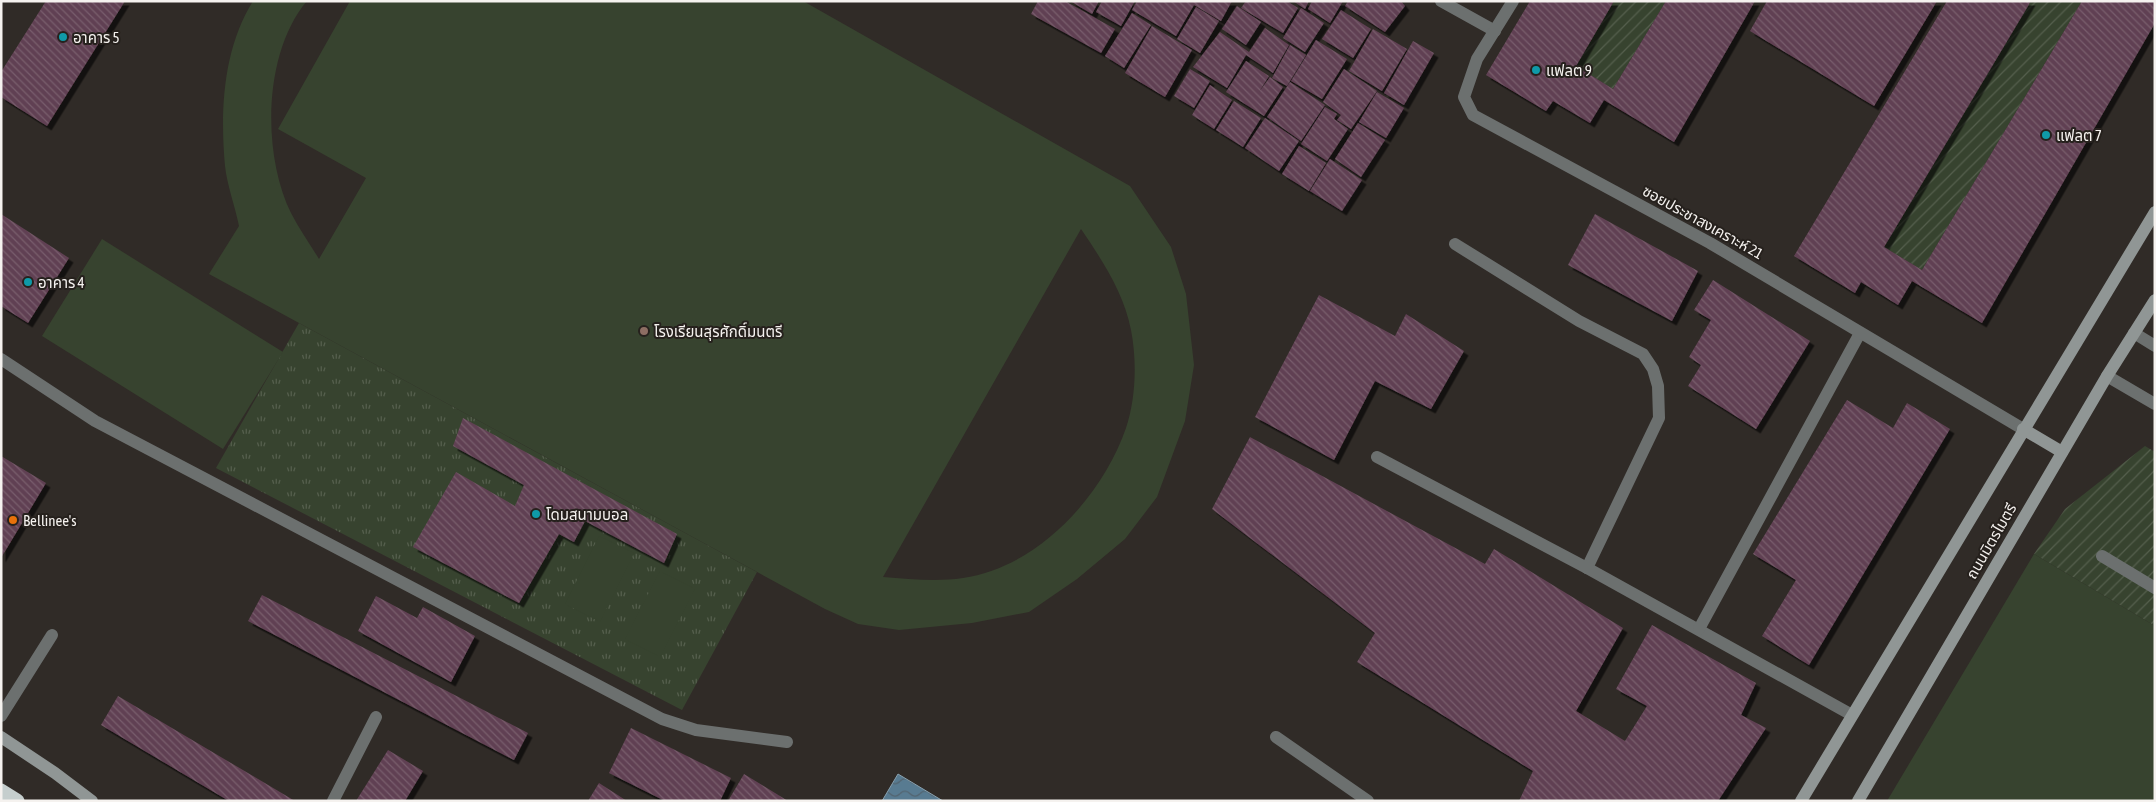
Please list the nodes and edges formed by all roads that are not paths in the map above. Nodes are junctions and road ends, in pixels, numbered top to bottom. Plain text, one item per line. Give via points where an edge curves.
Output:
1 (1440, 1) edge
2 (1513, 1) edge
3 (1495, 31) junction
4 (2155, 212) edge
5 (1455, 244) dead end
6 (2155, 300) edge
7 (1860, 333) junction
8 (2134, 333) junction
9 (2155, 346) edge
10 (1, 359) edge
11 (2107, 376) junction
12 (2155, 404) edge
13 (2023, 429) junction
14 (2062, 452) junction
15 (1377, 457) dead end
16 (2102, 556) dead end
17 (1587, 568) junction
18 (2155, 588) edge
19 (1699, 629) junction
20 (52, 635) dead end
21 (1852, 715) junction
22 (1, 716) edge
23 (376, 717) dead end
24 (1, 737) edge
25 (1276, 737) dead end
26 (787, 742) dead end
27 (1, 791) edge
28 (17, 801) edge
29 (92, 801) edge
30 (333, 801) edge
31 (1368, 801) edge
32 (1801, 801) edge
33 (1858, 801) edge

1 - 3 street
2 - 3 street, ซอยประชาสงเคราะห์ 21
3 - 7 street, ซอยประชาสงเคราะห์ 21 via 1477,59 1464,97 1473,115 1710,243
4 - 13 main road
5 - 17 street via 1579,321 1643,354 1653,369 1658,386 1659,418
6 - 8 main road, ถนนมิตรไมตรี
7 - 13 street, ซอยประชาสงเคราะห์ 21
7 - 19 street
8 - 9 street
8 - 11 main road, ถนนมิตรไมตรี
10 - 26 street via 95,420 662,718 696,730
11 - 12 street
11 - 14 main road, ถนนมิตรไมตรี
13 - 14 main road
13 - 21 main road
14 - 33 main road, ถนนมิตรไมตรี
15 - 17 street
16 - 18 street
17 - 19 street
19 - 21 street
20 - 22 street
21 - 32 main road
23 - 30 street
24 - 29 main road
25 - 31 street
27 - 28 highway

